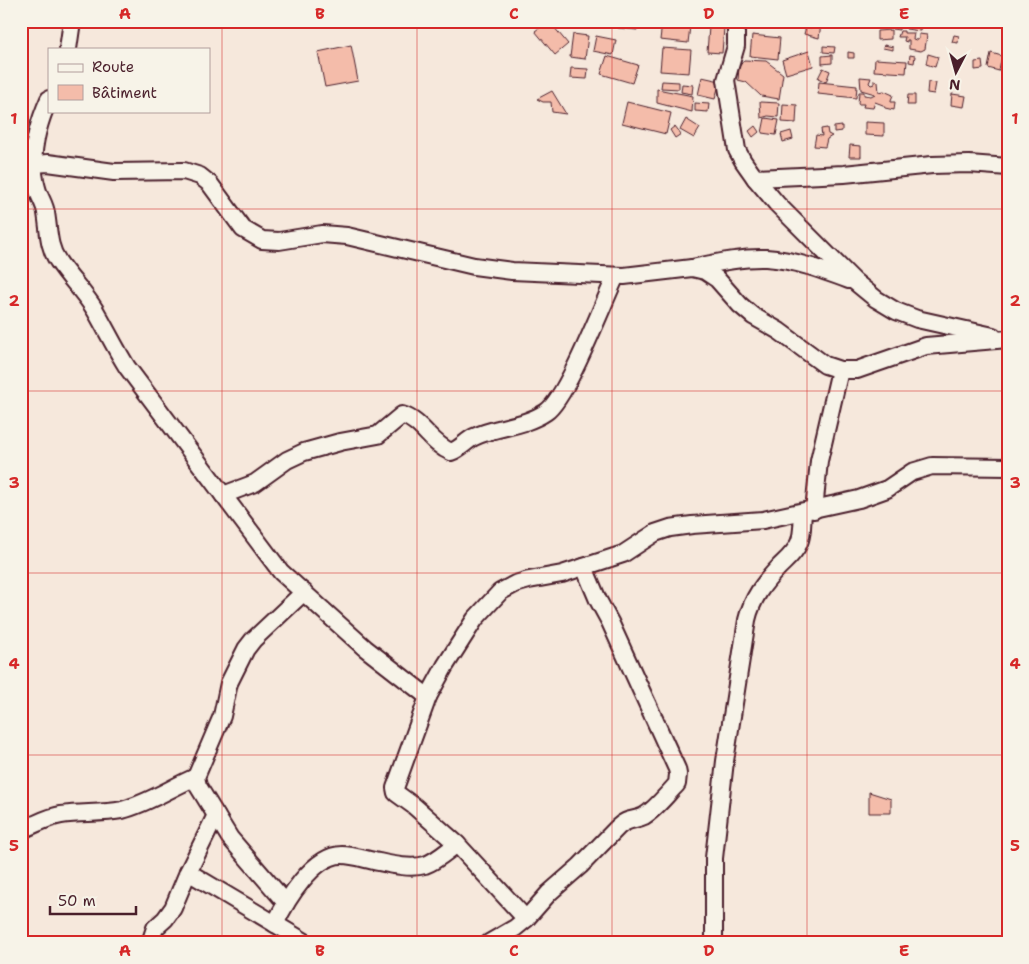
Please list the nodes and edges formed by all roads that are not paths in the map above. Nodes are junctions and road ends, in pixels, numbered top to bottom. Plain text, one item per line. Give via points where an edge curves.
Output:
1 (72, 21) edge
2 (736, 21) edge
3 (68, 48) edge
4 (48, 102) edge
5 (27, 165) edge
6 (1008, 167) edge
7 (755, 178) junction
8 (692, 268) junction
9 (616, 276) junction
10 (854, 281) junction
11 (1007, 339) edge
12 (840, 370) junction
13 (1008, 467) edge
14 (224, 495) junction
15 (808, 511) junction
16 (584, 567) junction
17 (304, 592) junction
18 (428, 697) junction
19 (196, 777) junction
20 (216, 815) junction
21 (21, 830) edge
22 (457, 844) junction
23 (188, 872) junction
24 (286, 903) junction
25 (526, 919) junction
26 (275, 924) junction
27 (150, 943) edge
28 (307, 943) edge
29 (489, 943) edge
30 (714, 943) edge

1 - 3 street
2 - 7 street via 736,46 726,80 737,150
4 - 5 street
5 - 9 street via 65,164 114,172 184,171 200,176 210,184 244,230 262,240 279,241 322,234 347,236 474,266
5 - 14 street via 46,212 50,246 57,260 94,309 127,367
6 - 7 street via 932,165 844,174
7 - 10 street
8 - 9 street
8 - 10 street via 764,258 795,262
8 - 12 street via 717,279 753,316 824,365
9 - 14 street via 572,374 548,411 533,419 472,438 451,452 402,415 378,435 304,452 255,483
10 - 11 street via 876,299 917,319
11 - 12 street via 926,346 857,370
12 - 15 street
13 - 15 street via 932,466 912,472 875,494
14 - 17 street via 281,572
15 - 16 street via 763,520 670,528 655,532 623,554
15 - 30 street via 799,543 757,594 747,620 714,858
16 - 18 street via 515,584 500,592 475,620
16 - 25 street via 677,769 678,780 649,812 618,827
17 - 18 street via 365,648
17 - 19 street via 246,649 229,683 222,716
18 - 22 street via 395,788
19 - 20 street
19 - 21 street via 123,810 60,815
20 - 23 street
20 - 24 street via 239,849
22 - 24 street via 434,861 414,867 351,856 329,858 314,869
22 - 25 street
23 - 26 street
23 - 27 street via 173,908 155,928
24 - 26 street
25 - 29 street
26 - 28 street

